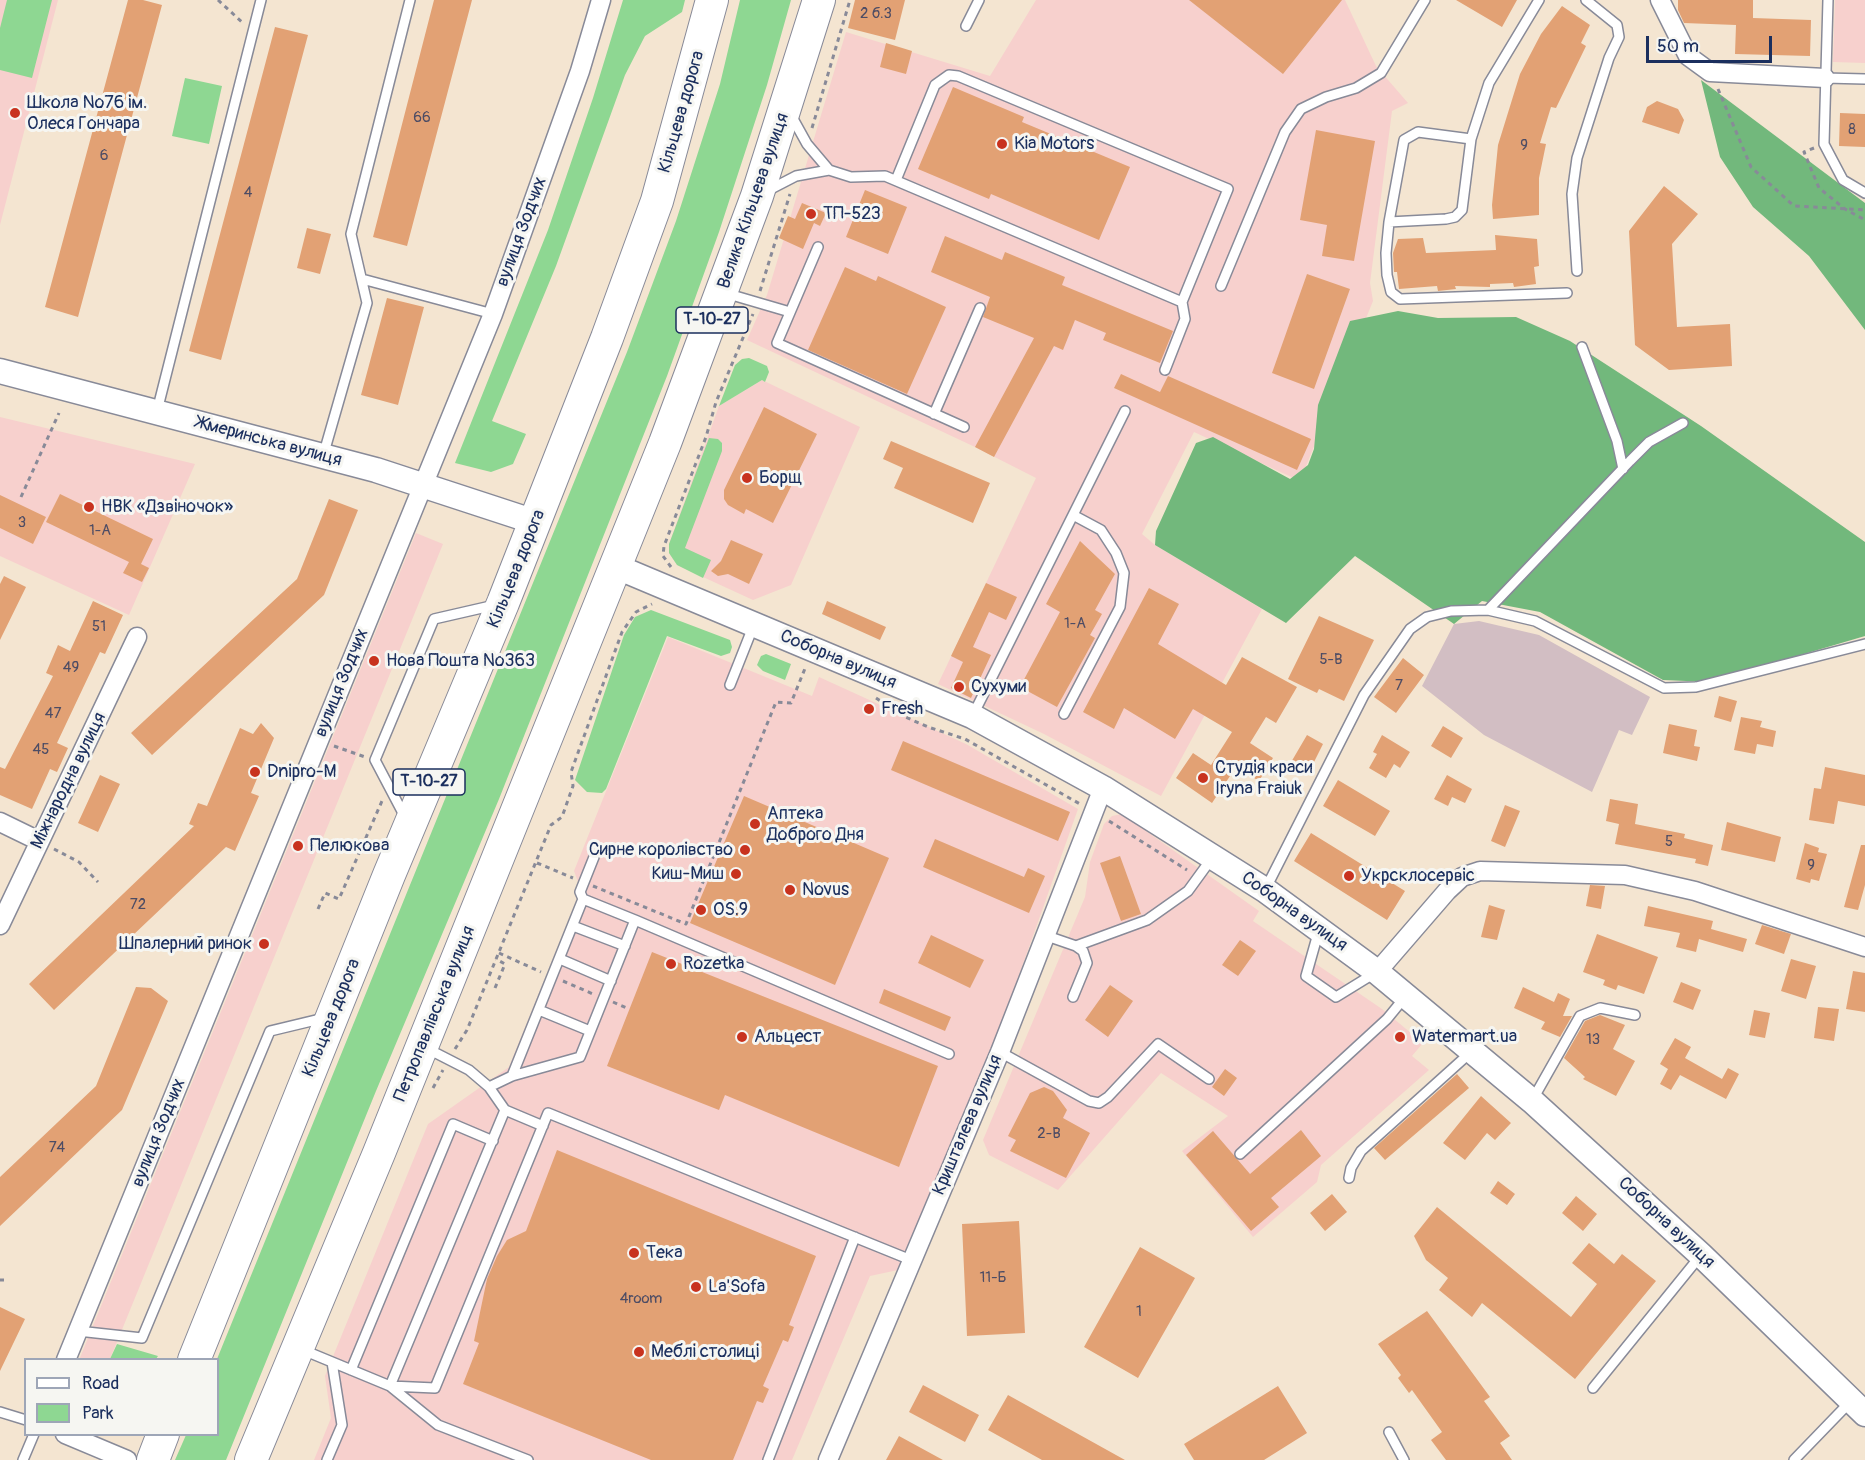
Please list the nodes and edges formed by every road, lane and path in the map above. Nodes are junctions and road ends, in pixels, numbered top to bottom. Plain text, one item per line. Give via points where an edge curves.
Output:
1 (218, 0) edge
2 (261, 0) edge
3 (410, 0) edge
4 (601, 0) edge
5 (712, 0) edge
6 (819, 0) edge
7 (850, 0) edge
8 (979, 0) edge
9 (1425, 0) edge
10 (1539, 0) edge
11 (1586, 0) edge
12 (1660, 0) edge
13 (1828, 0) edge
14 (966, 26) dead end
15 (253, 32) junction
16 (1710, 72) junction
17 (1826, 78) junction
18 (1865, 79) edge
19 (788, 106) junction
20 (1471, 139) junction
21 (807, 144) junction
22 (1824, 144) junction
23 (828, 170) junction
24 (796, 176) junction
25 (896, 180) junction
26 (1865, 193) edge
27 (757, 196) junction
28 (1845, 209) junction
29 (1865, 210) edge
30 (1865, 220) edge
31 (1389, 222) junction
32 (818, 247) dead end
33 (1577, 271) dead end
34 (362, 279) junction
35 (1221, 286) dead end
36 (723, 293) junction
37 (1567, 293) dead end
38 (1182, 302) junction
39 (757, 303) junction
40 (980, 308) dead end
41 (790, 312) junction
42 (493, 314) junction
43 (1582, 346) dead end
44 (1165, 370) dead end
45 (0, 371) edge
46 (1125, 411) dead end
47 (156, 412) junction
48 (59, 413) dead end
49 (934, 414) junction
50 (1683, 423) dead end
51 (964, 428) dead end
52 (323, 456) junction
53 (1623, 469) junction
54 (423, 484) junction
55 (21, 497) dead end
56 (1073, 515) junction
57 (535, 522) junction
58 (617, 567) junction
59 (665, 586) junction
60 (503, 603) junction
61 (1488, 610) junction
62 (754, 625) junction
63 (137, 637) dead end
64 (1865, 644) edge
65 (797, 661) dead end
66 (730, 685) dead end
67 (872, 695) dead end
68 (1064, 714) dead end
69 (972, 716) junction
70 (319, 740) junction
71 (375, 760) junction
72 (388, 786) junction
73 (1103, 788) junction
74 (1093, 810) junction
75 (0, 822) edge
76 (410, 827) junction
77 (39, 842) junction
78 (1213, 856) junction
79 (594, 857) dead end
80 (537, 863) junction
81 (1199, 877) junction
82 (98, 882) dead end
83 (584, 882) junction
84 (1265, 890) junction
85 (583, 899) junction
86 (318, 909) dead end
87 (635, 921) junction
88 (0, 926) edge
89 (573, 926) junction
90 (1320, 929) junction
91 (1047, 936) junction
92 (625, 946) junction
93 (1076, 946) junction
94 (1865, 947) edge
95 (496, 959) junction
96 (560, 959) junction
97 (1377, 972) junction
98 (611, 981) junction
99 (495, 988) dead end
100 (1407, 995) junction
101 (1073, 997) dead end
102 (539, 1010) junction
103 (1635, 1015) dead end
104 (332, 1016) junction
105 (590, 1031) junction
106 (421, 1046) junction
107 (1472, 1050) junction
108 (1000, 1052) junction
109 (950, 1054) dead end
110 (450, 1058) junction
111 (512, 1076) junction
112 (1209, 1079) dead end
113 (489, 1087) junction
114 (432, 1089) dead end
115 (1532, 1101) junction
116 (505, 1110) junction
117 (543, 1126) junction
118 (493, 1141) junction
119 (1240, 1154) dead end
120 (1349, 1178) dead end
121 (855, 1237) junction
122 (1701, 1255) junction
123 (911, 1260) junction
124 (78, 1331) junction
125 (298, 1348) junction
126 (66, 1358) edge
127 (194, 1358) edge
128 (332, 1362) junction
129 (351, 1370) junction
130 (390, 1386) junction
131 (1593, 1388) dead end
132 (1858, 1407) edge
133 (0, 1412) edge
134 (24, 1419) edge
135 (1389, 1432) dead end
136 (33, 1436) edge
137 (69, 1436) edge
138 (163, 1436) edge
139 (22, 1460) edge
140 (127, 1460) edge
141 (153, 1460) edge
142 (251, 1460) edge
143 (327, 1460) edge
144 (528, 1460) edge
145 (768, 1460) edge
146 (828, 1460) edge
147 (1404, 1460) edge
148 (1794, 1460) edge

1 - 15 path
2 - 15 lane
3 - 34 lane via 351,234
4 - 42 street, вулиця Зодчих via 580,71
5 - 57 highway, Кільцева дорога / Т-10-27 via 657,201
6 - 19 highway, Велика Кільцева вулиця / Т-10-27
7 - 21 path
8 - 14 lane
9 - 35 lane via 1381,73 1356,88 1326,96 1301,109 1285,132
10 - 20 lane via 1489,83
11 - 33 lane via 1617,25 1619,37 1577,158 1572,194
12 - 16 street via 1688,56
13 - 17 lane
15 - 47 lane
16 - 17 street
16 - 28 path via 1751,167 1794,206
17 - 18 lane
17 - 22 lane
19 - 21 lane
19 - 27 highway, Велика Кільцева вулиця / Т-10-27
20 - 31 lane via 1462,210 1446,219
20 - 31 lane via 1418,132 1404,140
21 - 23 lane
22 - 26 lane via 1843,180
22 - 28 path via 1804,152 1810,172 1819,188
23 - 24 lane
23 - 25 lane via 851,177 885,176
24 - 27 lane
24 - 39 path
25 - 38 lane
25 - 38 lane via 935,85 949,75 1192,173 1228,189
27 - 36 highway, Велика Кільцева вулиця / Т-10-27
28 - 29 path
28 - 30 path
31 - 37 lane via 1388,275 1391,292 1400,299
32 - 41 lane
34 - 42 lane
34 - 52 lane via 367,303
36 - 39 lane
36 - 58 highway, Велика Кільцева вулиця / Т-10-27
38 - 44 lane via 1185,319
39 - 41 lane
39 - 59 path via 664,546 663,556 672,569
40 - 49 lane
41 - 49 lane via 777,343
42 - 54 street, вулиця Зодчих
43 - 53 lane via 1617,441
45 - 47 main road, Жмеринська вулиця
46 - 56 lane
47 - 52 main road, Жмеринська вулиця
48 - 55 path
49 - 51 lane
50 - 53 lane via 1649,442
52 - 54 main road, Жмеринська вулиця
53 - 61 lane
54 - 57 main road, Жмеринська вулиця
54 - 70 street, вулиця Зодчих
56 - 68 lane via 1101,530 1124,573 1120,607
56 - 69 lane
57 - 60 highway, Кільцева дорога / Т-10-27
58 - 59 main road, Соборна вулиця
58 - 106 highway, Петропавлівська вулиця / Т-10-27
59 - 62 main road, Соборна вулиця
59 - 80 path via 658,603 636,612 622,632 571,772 573,786 562,817 551,825
60 - 71 lane via 434,619
60 - 76 highway, Кільцева дорога / Т-10-27
61 - 64 lane via 1535,621 1664,688 1696,687
61 - 84 lane via 1451,611 1427,617 1410,630 1364,694
62 - 66 lane
62 - 69 main road, Соборна вулиця
63 - 77 street, Міжнародна вулиця
65 - 83 path via 807,664 791,703 776,702 686,924
67 - 74 path via 903,716 965,739
69 - 73 main road, Соборна вулиця
70 - 71 path
70 - 124 street, вулиця Зодчих
71 - 72 lane
72 - 76 lane
72 - 86 path via 339,899 325,894
73 - 74 street, Кришталева вулиця
73 - 78 main road, Соборна вулиця
74 - 81 path
74 - 91 street, Кришталева вулиця
75 - 77 street
76 - 104 highway, Кільцева дорога / Т-10-27
77 - 82 path via 79,862
77 - 88 street, Міжнародна вулиця
78 - 81 lane
78 - 84 main road, Соборна вулиця
79 - 83 lane
80 - 83 path
80 - 95 path
81 - 93 lane via 1174,903 1147,920
83 - 85 lane via 580,892
84 - 90 main road, Соборна вулиця
85 - 87 lane
85 - 89 lane
87 - 92 lane
87 - 109 lane
89 - 92 lane
89 - 96 lane
90 - 97 main road, Соборна вулиця
90 - 97 lane via 1306,976 1336,998
91 - 93 lane
91 - 108 street, Кришталева вулиця
92 - 98 lane
93 - 101 lane via 1088,963
94 - 97 street via 1695,891 1624,875 1480,871 1462,877 1447,891
95 - 99 path via 505,964
95 - 110 path via 467,1030
96 - 98 lane
96 - 102 lane
97 - 100 main road, Соборна вулиця
98 - 105 lane
100 - 107 main road, Соборна вулиця
100 - 119 lane via 1387,1019
102 - 105 lane
102 - 111 lane
103 - 115 lane via 1600,1008 1580,1016
104 - 124 lane via 270,1031 142,1338
104 - 127 highway, Кільцева дорога / Т-10-27
105 - 111 lane via 579,1057
106 - 110 lane
106 - 125 highway, Петропавлівська вулиця / Т-10-27
107 - 115 main road, Соборна вулиця
107 - 120 lane via 1361,1151
108 - 112 lane via 1099,1103 1158,1044
108 - 123 street, Кришталева вулиця
110 - 113 lane
110 - 114 path
111 - 113 lane
113 - 116 lane
115 - 122 main road, Соборна вулиця
116 - 117 lane
116 - 118 lane
117 - 121 lane via 548,1113
117 - 130 lane via 435,1388
118 - 129 lane via 453,1124
118 - 130 lane
121 - 123 lane
121 - 145 lane
122 - 131 lane
122 - 132 main road, Соборна вулиця
123 - 146 street, Кришталева вулиця
124 - 126 street, вулиця Зодчих
125 - 128 lane
125 - 142 highway, Петропавлівська вулиця / Т-10-27
128 - 129 lane
128 - 143 lane via 342,1425
129 - 130 lane
130 - 144 lane via 438,1425
132 - 148 lane
133 - 134 lane
135 - 147 lane
136 - 139 lane
137 - 140 street
138 - 141 highway

